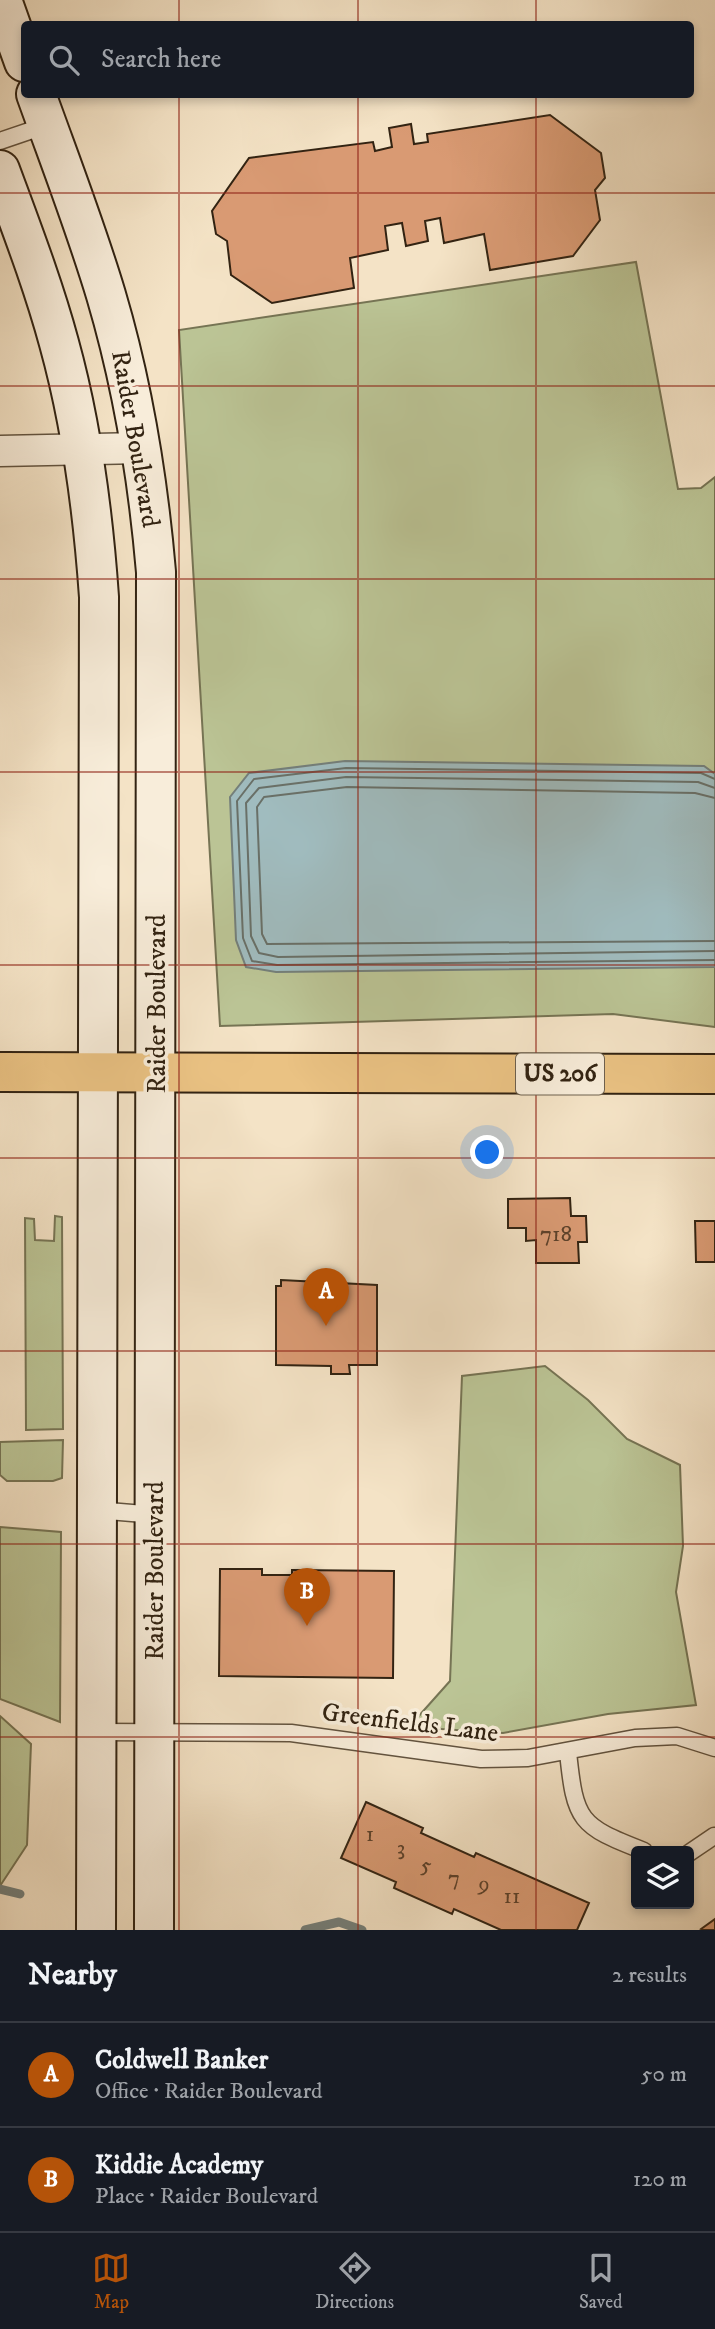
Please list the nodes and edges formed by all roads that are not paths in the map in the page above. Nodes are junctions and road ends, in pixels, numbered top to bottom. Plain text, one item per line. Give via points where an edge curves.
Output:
1 (2, 0) edge
2 (21, 54) edge
3 (42, 110) edge
4 (0, 141) edge
5 (0, 170) edge
6 (142, 448) junction
7 (83, 449) junction
8 (0, 450) edge
9 (0, 1072) edge
10 (98, 1072) junction
11 (156, 1072) junction
12 (715, 1074) edge
13 (96, 1510) junction
14 (156, 1515) junction
15 (95, 1732) junction
16 (154, 1734) junction
17 (715, 1748) edge
18 (568, 1752) junction
19 (714, 1836) edge
20 (631, 1846) edge
21 (694, 1850) edge
22 (96, 1930) edge
23 (154, 1930) edge

1 - 2 street
3 - 4 lane
3 - 6 street, Raider Boulevard via 106,296
5 - 7 street, Raider Boulevard via 60,344
6 - 7 street
6 - 11 street, Raider Boulevard via 158,621
7 - 8 street
7 - 10 street, Raider Boulevard via 99,597
9 - 10 main road, US 206
10 - 11 main road, US 206
10 - 13 street, Raider Boulevard
11 - 12 main road, US 206
11 - 14 street, Raider Boulevard
13 - 14 lane
13 - 15 street, Raider Boulevard
14 - 16 street, Raider Boulevard
15 - 16 lane, Greenfields Lane
15 - 22 street, Raider Boulevard
16 - 18 lane, Greenfields Lane via 291,1733 481,1759
16 - 23 street, Raider Boulevard
17 - 18 lane, Greenfields Lane via 677,1736 635,1738
18 - 20 lane via 576,1805 586,1824
19 - 21 lane

